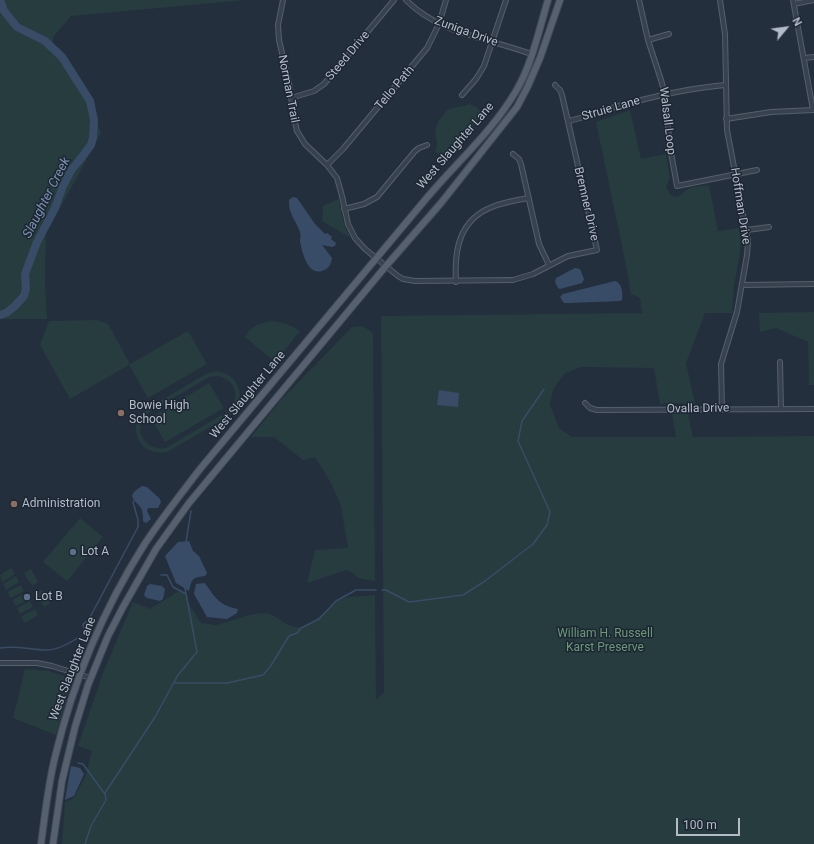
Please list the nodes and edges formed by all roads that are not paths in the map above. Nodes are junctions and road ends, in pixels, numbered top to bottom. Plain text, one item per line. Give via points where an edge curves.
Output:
1 (283, 0) edge
2 (394, 0) edge
3 (406, 0) edge
4 (446, 0) edge
5 (506, 0) edge
6 (548, 0) edge
7 (560, 0) edge
8 (639, 0) edge
9 (720, 0) edge
10 (814, 0) edge
11 (793, 2) edge
12 (439, 24) junction
13 (669, 34) dead end
14 (648, 40) junction
15 (493, 42) junction
16 (531, 54) junction
17 (814, 57) edge
18 (804, 58) junction
19 (555, 85) dead end
20 (726, 85) junction
21 (462, 95) dead end
22 (665, 95) junction
23 (292, 98) junction
24 (814, 110) edge
25 (726, 119) junction
26 (568, 121) junction
27 (481, 136) junction
28 (489, 143) junction
29 (427, 145) dead end
30 (513, 154) dead end
31 (327, 166) junction
32 (757, 170) dead end
33 (735, 174) junction
34 (529, 198) junction
35 (344, 209) junction
36 (768, 227) dead end
37 (747, 230) junction
38 (377, 259) junction
39 (549, 265) junction
40 (386, 266) junction
41 (456, 282) junction
42 (814, 284) edge
43 (742, 285) junction
44 (780, 362) dead end
45 (585, 403) dead end
46 (814, 408) edge
47 (722, 409) junction
48 (781, 409) junction
49 (180, 495) junction
50 (189, 503) junction
51 (0, 663) edge
52 (80, 675) junction
53 (91, 678) junction
54 (41, 844) edge
55 (53, 844) edge

1 - 23 street, Norman Trail via 278,25 279,40
2 - 23 street, Steed Drive via 324,84 314,91
3 - 12 street, Zuniga Drive
4 - 12 street, Tello Path
5 - 15 street
6 - 16 main road, West Slaughter Lane
7 - 28 main road, West Slaughter Lane via 528,86 517,106
8 - 14 street, Walsall Loop
9 - 20 street, Hoffman Drive via 725,34
10 - 11 street
11 - 18 street
12 - 15 street, Zuniga Drive
12 - 31 street, Tello Path via 422,55
13 - 14 street
14 - 22 street, Walsall Loop
15 - 16 street, Zuniga Drive
15 - 21 street via 482,70
16 - 27 main road, West Slaughter Lane via 516,90
17 - 18 street
18 - 24 street
19 - 26 street, Bremner Drive via 562,95
20 - 22 street, Struie Lane
20 - 25 street, Hoffman Drive
22 - 26 street, Struie Lane via 627,103 589,117
22 - 33 street, Walsall Loop via 677,186
23 - 31 street, Norman Trail via 295,124 300,137
24 - 25 street via 771,112
25 - 33 street, Hoffman Drive
26 - 39 street, Bremner Drive via 596,250 568,256
27 - 28 main road
27 - 38 main road, West Slaughter Lane via 430,193
28 - 40 main road, West Slaughter Lane
29 - 35 street via 415,151 377,197 364,204
30 - 34 street via 521,164
31 - 35 street, Norman Trail via 340,186
32 - 33 street
33 - 37 street, Hoffman Drive
34 - 39 street via 539,244
34 - 41 street via 491,207 470,222 457,249
35 - 38 street, Norman Trail via 355,238
36 - 37 street
37 - 43 street, Hoffman Drive via 748,248
38 - 40 street, Norman Trail
38 - 49 main road, West Slaughter Lane
39 - 41 street, Bremner Drive via 519,280
40 - 41 street, Bremner Drive via 409,281
40 - 50 main road, West Slaughter Lane
42 - 43 street
43 - 47 street, Hoffman Drive via 733,327 721,364
44 - 48 street
45 - 47 street, Ovalla Drive via 597,410
46 - 48 street, Ovalla Drive
47 - 48 street, Ovalla Drive
49 - 50 main road
49 - 52 main road, West Slaughter Lane via 145,544 120,586 99,627
50 - 53 main road, West Slaughter Lane via 156,548 126,600
51 - 52 street via 37,663
52 - 53 street
52 - 54 main road, West Slaughter Lane via 55,758
53 - 55 main road, West Slaughter Lane via 75,727 62,781
54 - 55 main road

